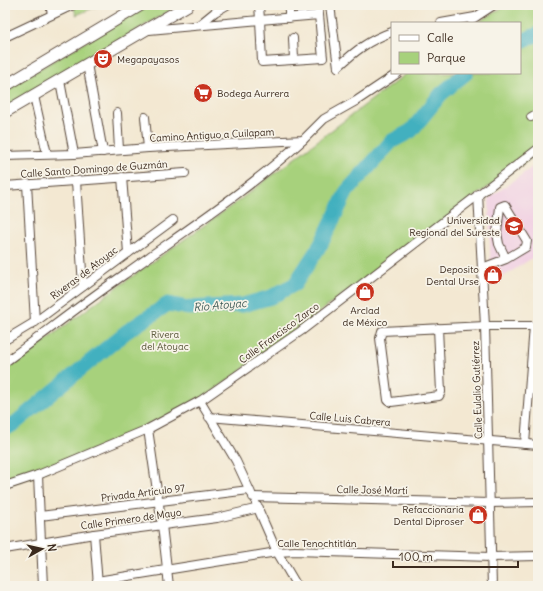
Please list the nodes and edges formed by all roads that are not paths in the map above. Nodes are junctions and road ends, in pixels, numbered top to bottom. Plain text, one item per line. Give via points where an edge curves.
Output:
1 (50, 5) edge
2 (73, 5) edge
3 (141, 5) edge
4 (188, 5) edge
5 (227, 5) edge
6 (259, 5) edge
7 (289, 5) edge
8 (318, 5) edge
9 (330, 5) edge
10 (494, 5) edge
11 (52, 14) junction
12 (319, 15) junction
13 (475, 17) junction
14 (289, 18) junction
15 (260, 20) junction
16 (446, 22) edge
17 (468, 22) edge
18 (199, 25) junction
19 (144, 30) junction
20 (391, 32) edge
21 (5, 36) edge
22 (293, 38) dead end
23 (294, 60) junction
24 (87, 64) junction
25 (396, 74) edge
26 (60, 81) junction
27 (5, 86) edge
28 (34, 96) junction
29 (5, 112) edge
30 (117, 113) dead end
31 (145, 117) dead end
32 (302, 140) junction
33 (148, 148) junction
34 (538, 149) edge
35 (119, 150) junction
36 (102, 152) junction
37 (47, 154) junction
38 (74, 154) junction
39 (5, 156) edge
40 (185, 173) dead end
41 (122, 177) junction
42 (76, 181) junction
43 (27, 184) junction
44 (5, 186) edge
45 (478, 194) junction
46 (173, 220) dead end
47 (128, 253) junction
48 (506, 259) junction
49 (482, 268) junction
50 (83, 286) junction
51 (35, 322) junction
52 (485, 326) junction
53 (536, 326) edge
54 (438, 328) junction
55 (5, 340) edge
56 (5, 362) edge
57 (200, 401) junction
58 (209, 417) junction
59 (148, 429) junction
60 (489, 440) junction
61 (525, 444) junction
62 (538, 445) edge
63 (38, 476) junction
64 (5, 486) edge
65 (251, 494) junction
66 (159, 501) junction
67 (538, 502) edge
68 (490, 503) junction
69 (259, 508) junction
70 (40, 516) junction
71 (162, 525) junction
72 (94, 534) junction
73 (41, 543) junction
74 (5, 549) edge
75 (277, 552) junction
76 (538, 556) edge
77 (491, 557) junction
78 (167, 571) junction
79 (97, 584) edge
80 (42, 586) edge
81 (170, 586) edge
82 (297, 586) edge
83 (492, 586) edge

1 - 11 street
2 - 11 street
3 - 27 main road
4 - 19 main road
5 - 18 street
6 - 15 street
7 - 14 street
8 - 12 street
9 - 20 street via 338,67 360,48
10 - 13 street
11 - 21 street
12 - 14 street
12 - 23 street via 323,58
13 - 16 street
13 - 17 street
14 - 15 street
15 - 18 street
15 - 23 street via 262,62
18 - 19 street
19 - 24 main road
22 - 23 street
24 - 26 main road
24 - 36 street
25 - 32 street via 324,119
26 - 28 main road
26 - 38 street
28 - 29 main road
28 - 37 street
30 - 35 street
31 - 33 street
32 - 33 street, Camino Antiguo a Cuilapam
32 - 56 street via 180,236
33 - 35 street, Camino Antiguo a Cuilapam
34 - 45 street, Calle Francisco Zarco
35 - 36 street, Camino Antiguo a Cuilapam
36 - 38 street, Camino Antiguo a Cuilapam
37 - 38 street, Camino Antiguo a Cuilapam
37 - 39 street, Camino Antiguo a Cuilapam
40 - 41 street, Calle Santo Domingo de Guzmán
41 - 42 street, Calle Santo Domingo de Guzmán
41 - 47 street
42 - 43 street, Calle Santo Domingo de Guzmán
42 - 50 street
43 - 44 street, Calle Santo Domingo de Guzmán
43 - 51 street
45 - 49 street, Calle Eulalio Gutiérrez
45 - 57 street, Calle Francisco Zarco via 306,326
46 - 47 street, Riveras de Atoyac
47 - 50 street, Riveras de Atoyac
48 - 48 street via 526,247 527,241 506,205 500,206 497,233
48 - 49 street
49 - 52 street, Calle Eulalio Gutiérrez
50 - 51 street, Riveras de Atoyac
51 - 55 street, Riveras de Atoyac
52 - 53 street
52 - 54 street
52 - 60 street, Calle Eulalio Gutiérrez
53 - 61 street
54 - 54 street via 382,331 380,338 388,400 391,402 439,396 441,392
57 - 58 street
57 - 59 street, Calle Francisco Zarco
58 - 60 street, Calle Luis Cabrera
58 - 65 street via 236,461
59 - 63 street, Calle Francisco Zarco
59 - 66 street
60 - 61 street, Calle Luis Cabrera
60 - 68 street, Calle Eulalio Gutiérrez
61 - 62 street, Calle Luis Cabrera
63 - 64 street, Calle Francisco Zarco
63 - 70 street
65 - 66 street, Privada Artículo 97
65 - 68 street, Calle José Martí
65 - 69 street
66 - 70 street, Privada Artículo 97
66 - 71 street
67 - 68 street, Calle José Martí
68 - 77 street, Calle Eulalio Gutiérrez
69 - 71 street, Calle Primero de Mayo via 217,518
69 - 75 street
70 - 73 street
71 - 72 street, Calle Primero de Mayo
71 - 78 street
72 - 73 street, Calle Primero de Mayo
72 - 79 street
73 - 74 street, Calle Primero de Mayo
73 - 80 street
75 - 77 street, Calle Tenochtitlán
75 - 78 street, Calle Tenochtitlán
75 - 82 street
76 - 77 street, Calle Tenochtitlán
77 - 83 street, Calle Eulalio Gutiérrez
78 - 79 street, Calle Tenochtitlán
78 - 81 street

